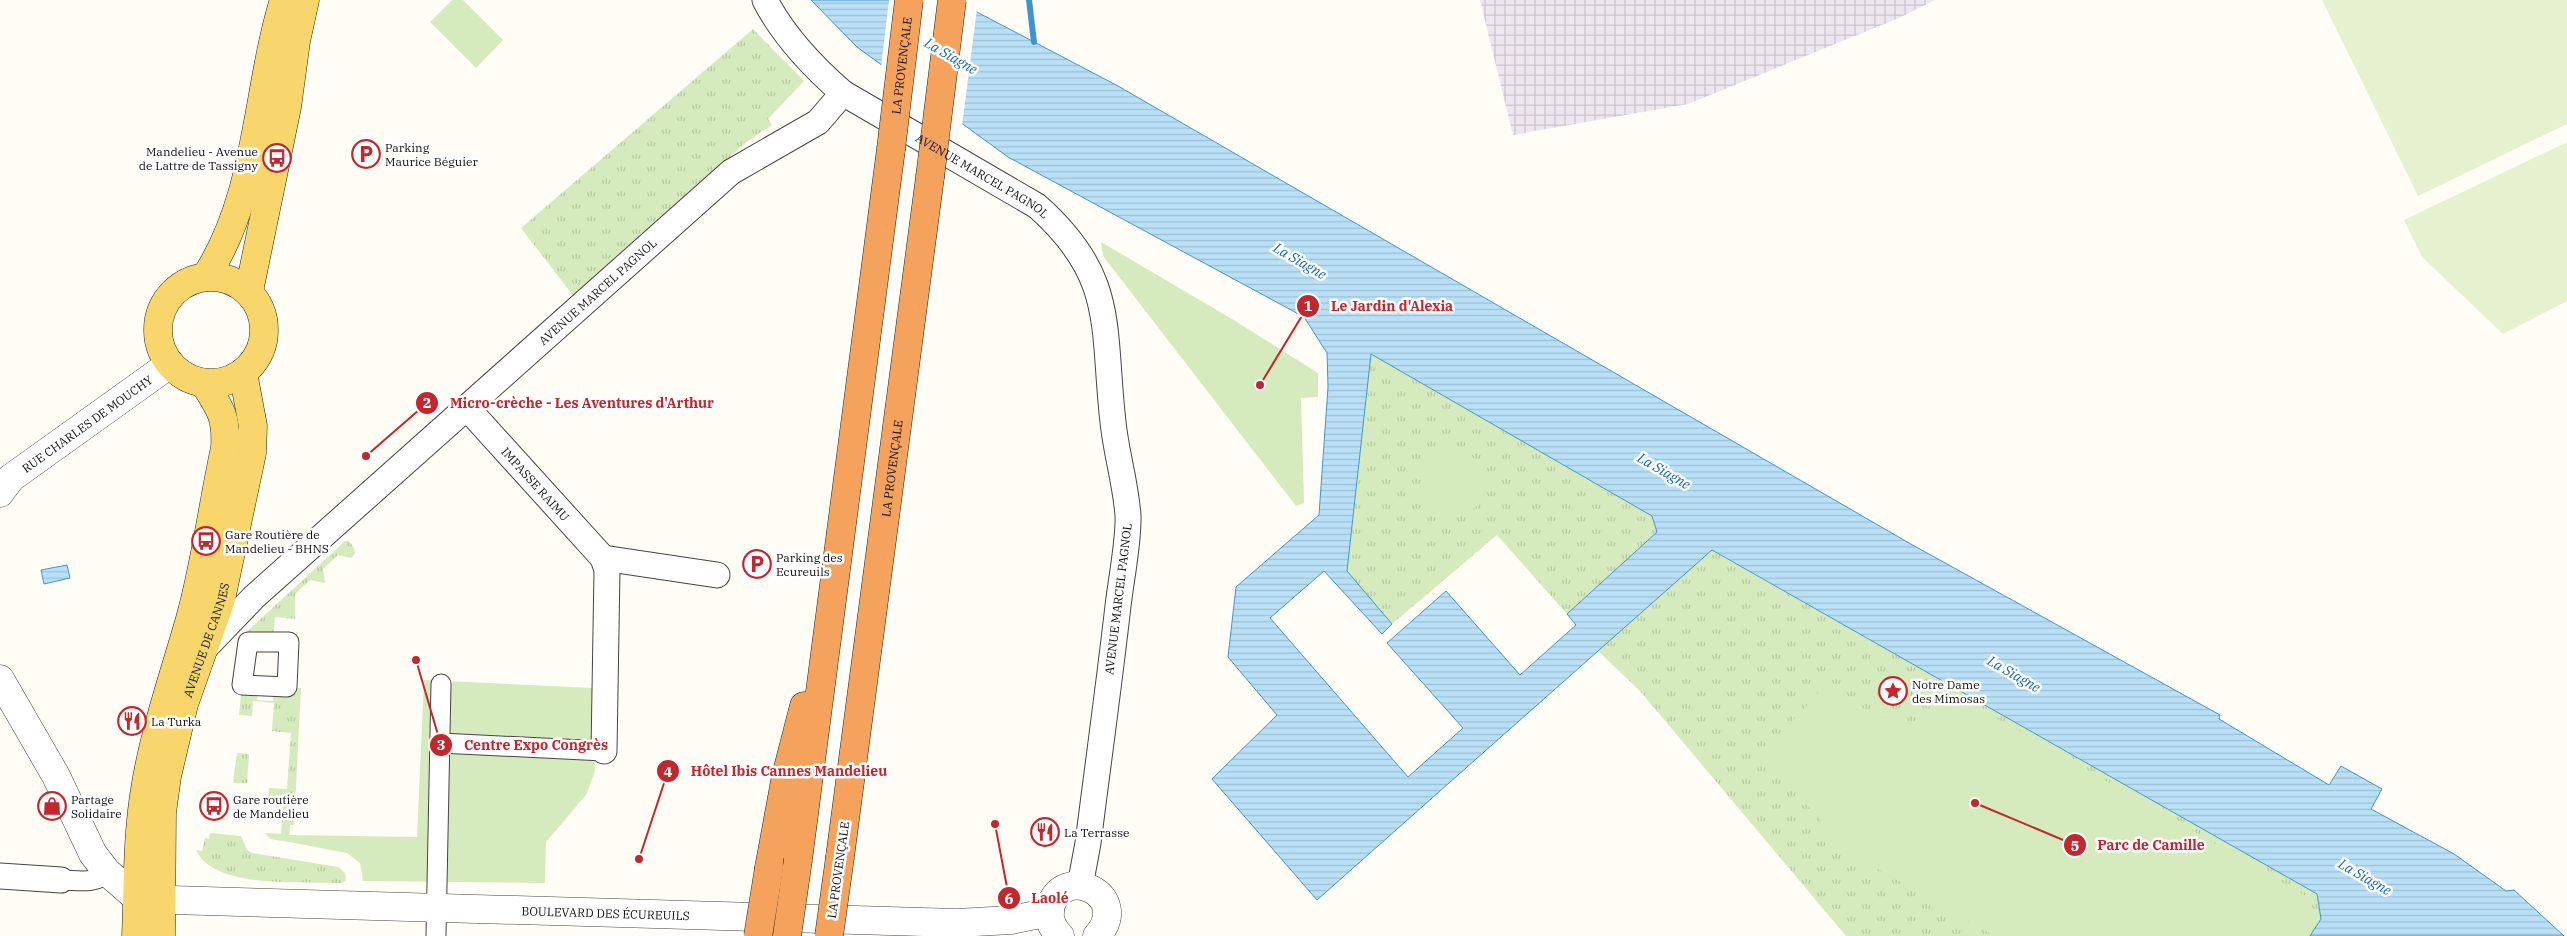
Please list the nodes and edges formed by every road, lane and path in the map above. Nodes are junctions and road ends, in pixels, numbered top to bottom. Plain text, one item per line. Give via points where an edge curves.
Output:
1 (284, 0) edge
2 (305, 0) edge
3 (764, 0) edge
4 (909, 0) edge
5 (952, 0) edge
6 (843, 93) junction
7 (206, 276) junction
8 (249, 291) junction
9 (170, 364) junction
10 (243, 373) junction
11 (204, 383) junction
12 (468, 409) junction
13 (2, 488) edge
14 (604, 558) junction
15 (717, 575) dead end
16 (829, 626) junction
17 (206, 647) junction
18 (0, 679) edge
19 (441, 684) dead end
20 (440, 744) junction
21 (604, 751) joint
22 (107, 872) junction
23 (0, 876) edge
24 (61, 880) joint
25 (1080, 886) junction
26 (149, 900) junction
27 (436, 921) junction
28 (1055, 924) edge
29 (1107, 930) edge
30 (136, 936) edge
31 (160, 936) edge
32 (758, 936) edge
33 (787, 936) edge
34 (829, 936) edge

1 - 7 main road via 235,219
2 - 8 main road via 284,124
3 - 6 street via 777,23
4 - 16 highway, LA PROVENÇALE, bridge
5 - 34 highway, LA PROVENÇALE, bridge
6 - 12 street, AVENUE MARCEL PAGNOL via 818,122 732,172
6 - 25 street, AVENUE MARCEL PAGNOL via 1037,206 1072,242 1087,265 1101,298 1113,424 1128,516 1091,824
7 - 8 main road via 236,282
7 - 9 main road via 178,288 160,313 158,331 161,348
8 - 10 main road via 264,318 265,333 262,348
9 - 11 main road via 185,377
9 - 13 street, RUE CHARLES DE MOUCHY
10 - 11 main road via 225,381
10 - 17 main road, AVENUE DE CANNES via 253,426 252,453 222,599
11 - 26 main road, AVENUE DE CANNES via 219,407 226,427 225,448 190,617 162,707 142,807
12 - 14 street, IMPASSE RAIMU
12 - 17 street, AVENUE MARCEL PAGNOL via 249,602
14 - 15 street
14 - 21 street via 607,570
16 - 32 highway, bridge via 786,776
16 - 33 highway, LA PROVENÇALE, bridge
17 - 26 main road, AVENUE DE CANNES via 184,704 167,776
18 - 22 street via 56,776 92,854
19 - 20 street
20 - 21 street
20 - 27 street
22 - 24 street via 94,881
22 - 26 street
23 - 24 street
25 - 28 street via 1063,890 1052,903
25 - 29 street via 1089,888 1102,898 1106,906
26 - 27 street, BOULEVARD DES ÉCUREUILS
26 - 30 main road, AVENUE DE CANNES
26 - 31 main road, AVENUE DE CANNES
27 - 28 street, BOULEVARD DES ÉCUREUILS via 957,923 1010,920

